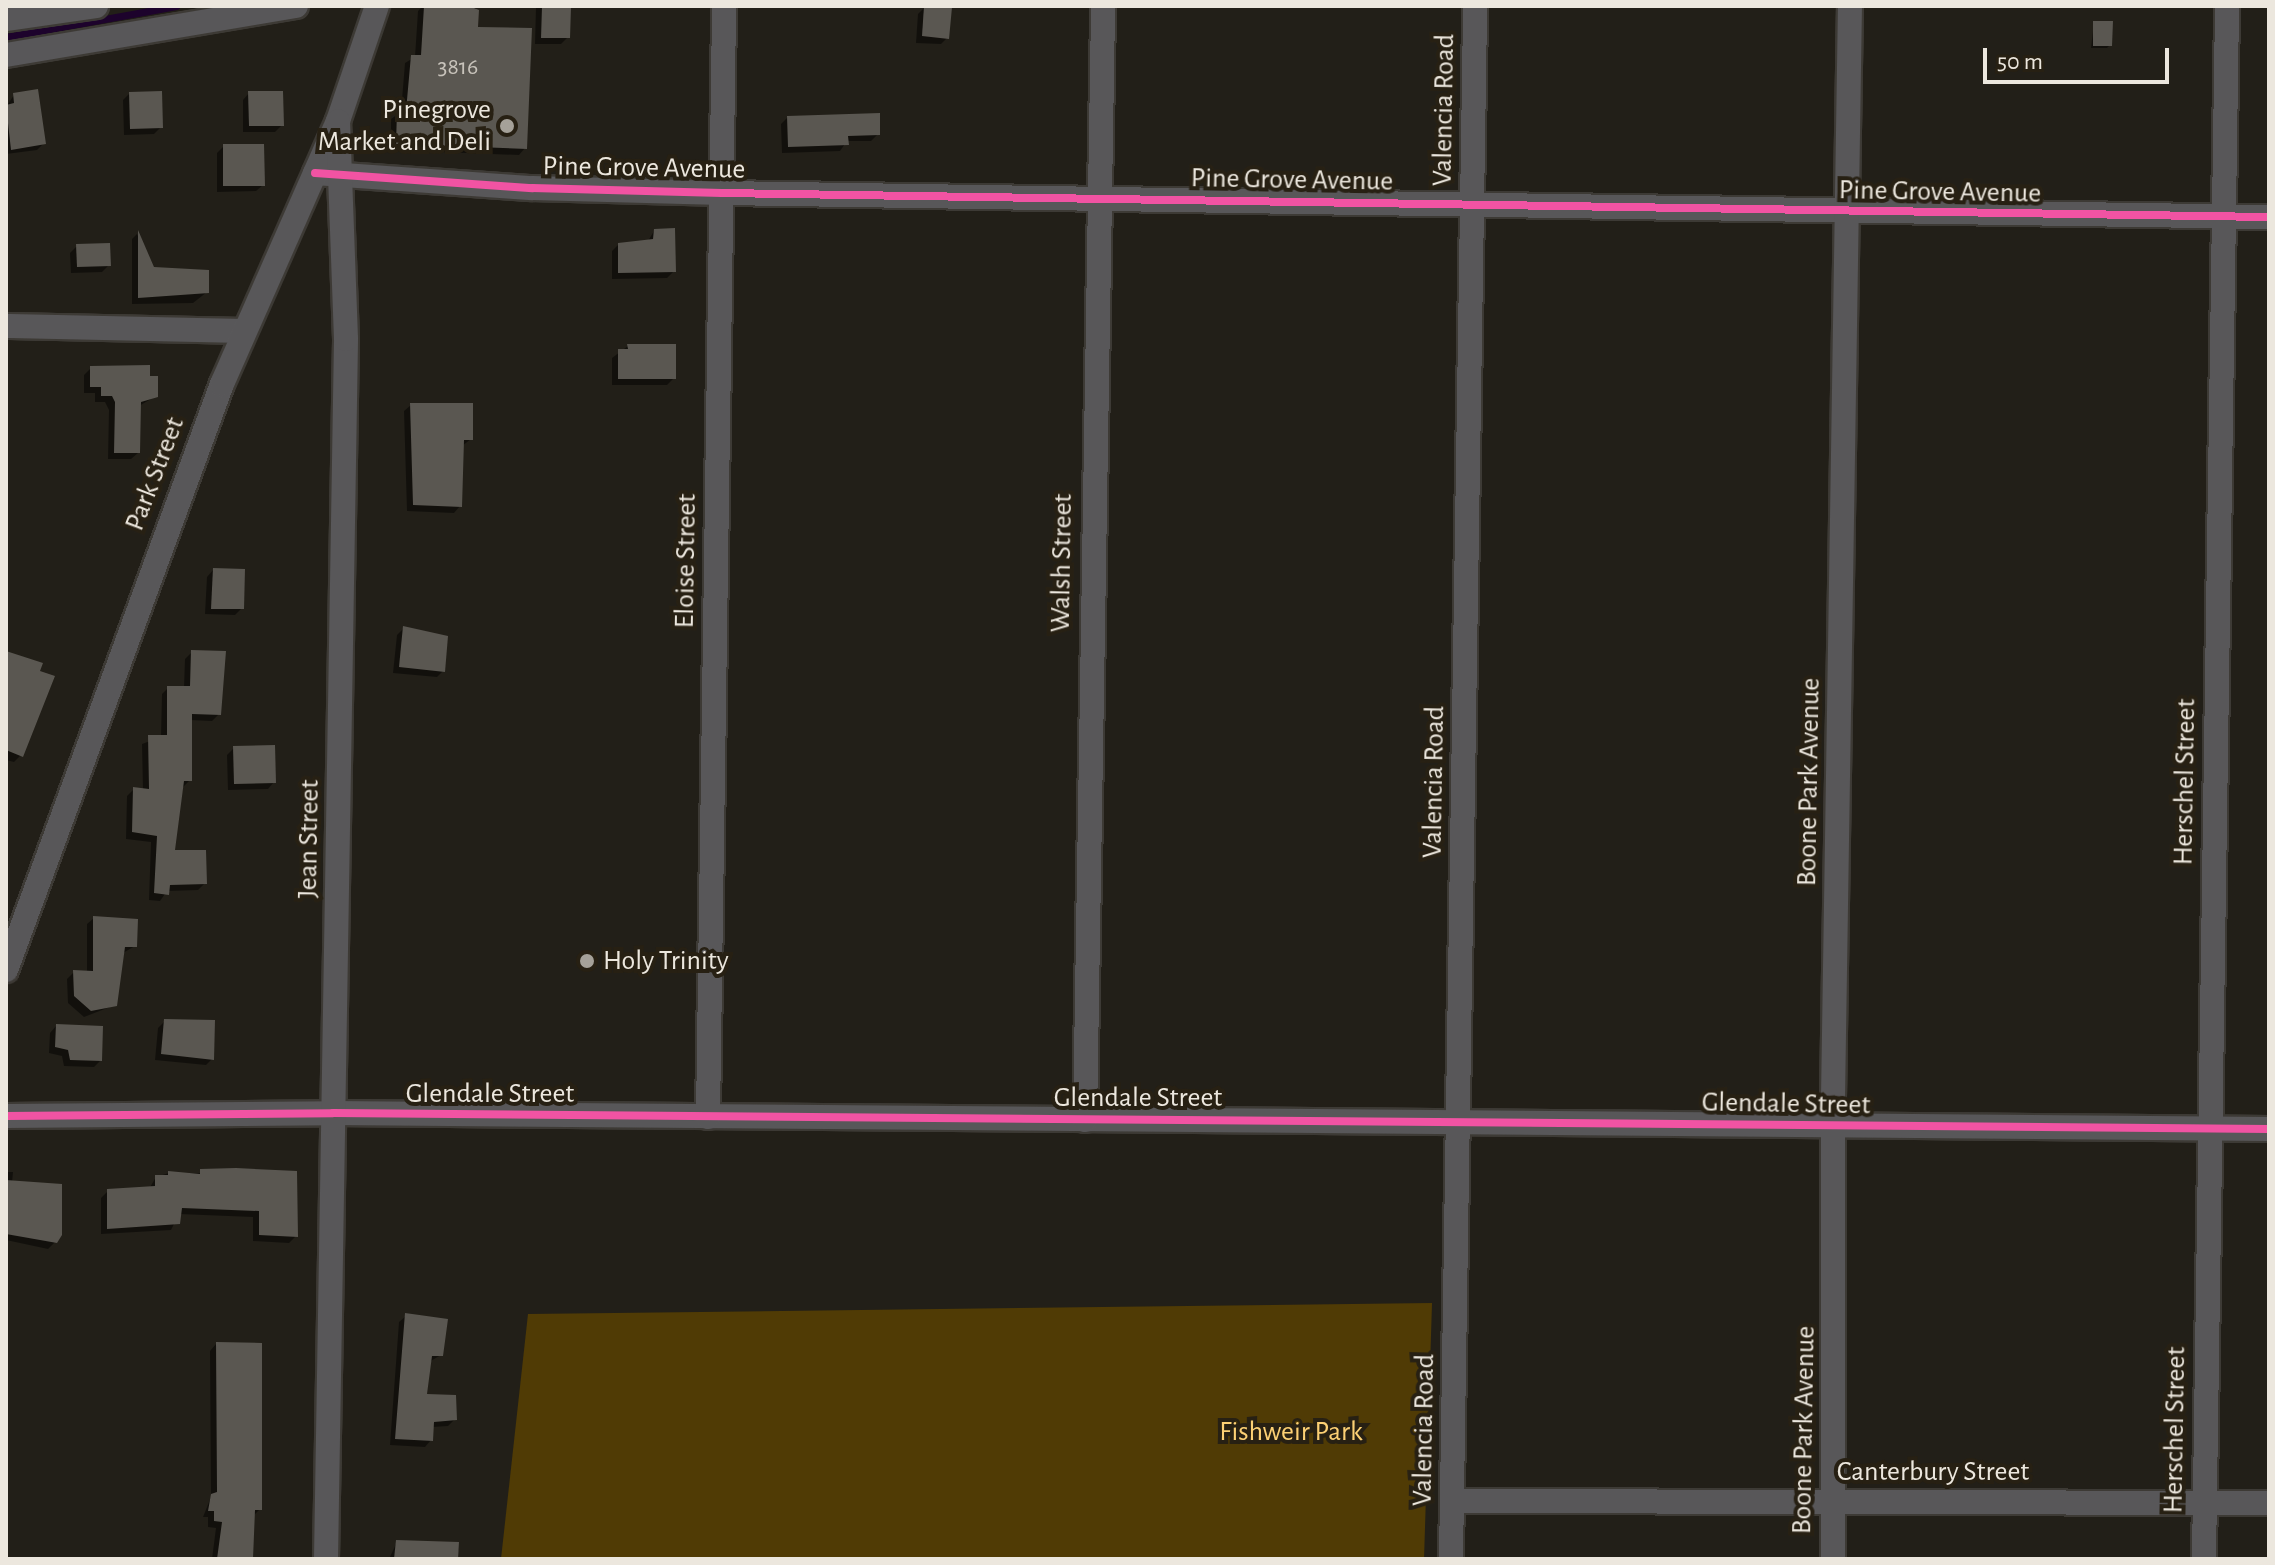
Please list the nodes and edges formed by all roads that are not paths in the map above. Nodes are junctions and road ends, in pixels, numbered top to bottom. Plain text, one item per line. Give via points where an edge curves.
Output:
1 (96, 6) edge
2 (296, 6) edge
3 (377, 6) edge
4 (724, 6) edge
5 (1103, 6) edge
6 (1475, 6) edge
7 (1850, 6) edge
8 (2227, 6) edge
9 (6, 19) edge
10 (6, 55) edge
11 (338, 121) junction
12 (315, 173) junction
13 (340, 175) junction
14 (722, 193) junction
15 (1097, 198) junction
16 (1472, 203) junction
17 (1849, 213) junction
18 (2223, 217) junction
19 (2269, 217) edge
20 (6, 326) edge
21 (244, 331) junction
22 (6, 970) edge
23 (333, 1113) junction
24 (6, 1116) edge
25 (708, 1117) junction
26 (1085, 1120) junction
27 (1460, 1122) junction
28 (1837, 1127) junction
29 (2210, 1129) junction
30 (2269, 1129) edge
31 (1452, 1501) junction
32 (1834, 1501) junction
33 (2204, 1503) junction
34 (2269, 1503) edge
35 (326, 1559) edge
36 (1451, 1559) edge
37 (1833, 1559) edge
38 (2204, 1559) edge

1 - 9 street
2 - 10 street
3 - 11 street, Park Street
4 - 14 street, Eloise Street
5 - 15 street, Walsh Street
6 - 16 street, Valencia Road
7 - 17 street, Boone Park Avenue
8 - 18 street, Herschel Street
11 - 12 street, Park Street
11 - 13 street, Jean Street
12 - 13 street, Pine Grove Avenue
12 - 21 street, Park Street
13 - 14 street, Pine Grove Avenue
13 - 23 street, Jean Street via 346,339
14 - 15 street, Pine Grove Avenue
14 - 25 street, Eloise Street
15 - 16 street, Pine Grove Avenue
15 - 26 street, Walsh Street
16 - 17 street, Pine Grove Avenue
16 - 27 street, Valencia Road
17 - 18 street, Pine Grove Avenue
17 - 28 street, Boone Park Avenue
18 - 19 street, Pine Grove Avenue
18 - 29 street, Herschel Street
20 - 21 street
21 - 22 street, Park Street via 100,705
23 - 24 street, Glendale Street
23 - 25 street, Glendale Street
23 - 35 street, Jean Street
25 - 26 street, Glendale Street
26 - 27 street, Glendale Street
27 - 28 street, Glendale Street
27 - 31 street, Valencia Road
28 - 29 street, Glendale Street
28 - 32 street, Boone Park Avenue
29 - 30 street, Glendale Street
29 - 33 street, Herschel Street
31 - 32 street, Canterbury Street
31 - 36 street, Valencia Road
32 - 33 street, Canterbury Street
32 - 37 street, Boone Park Avenue
33 - 34 street, Canterbury Street
33 - 38 street, Herschel Street

